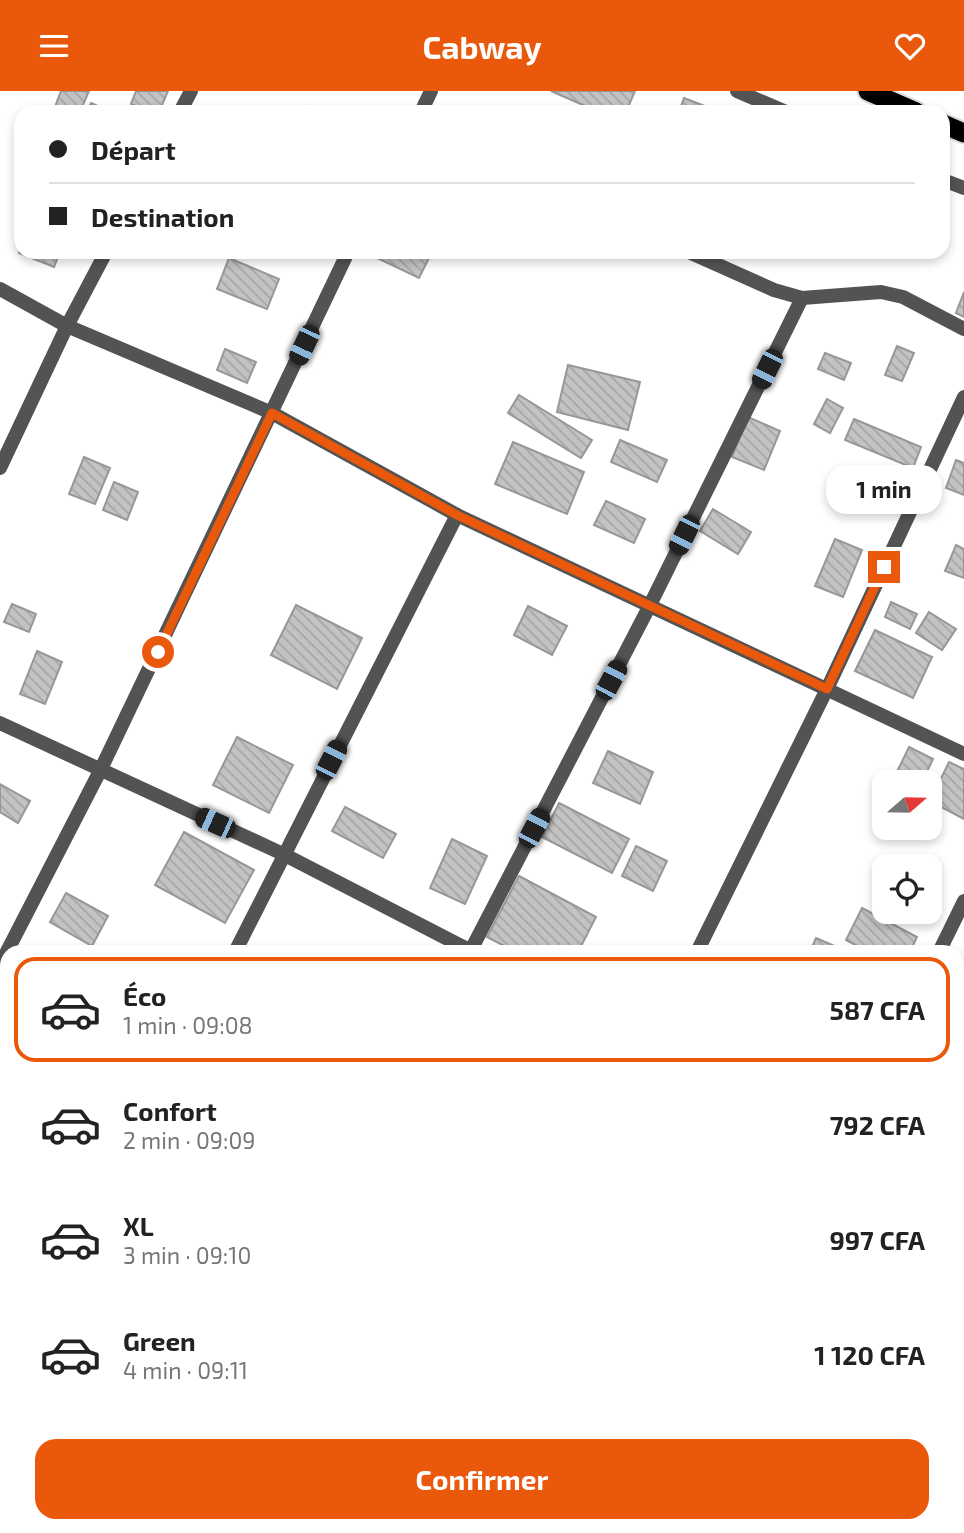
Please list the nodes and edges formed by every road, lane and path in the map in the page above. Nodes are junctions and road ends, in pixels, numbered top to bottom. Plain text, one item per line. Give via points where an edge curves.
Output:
1 (737, 91) edge
2 (867, 91) edge
3 (770, 105) edge
4 (900, 105) edge
5 (102, 259) edge
6 (345, 259) edge
7 (704, 259) edge
8 (0, 289) edge
9 (802, 298) junction
10 (66, 326) junction
11 (964, 329) edge
12 (964, 397) edge
13 (272, 413) junction
14 (0, 468) edge
15 (457, 515) junction
16 (649, 607) junction
17 (827, 689) junction
18 (0, 723) edge
19 (964, 754) edge
20 (100, 771) junction
21 (284, 854) junction
22 (964, 901) edge
23 (10, 945) edge
24 (238, 945) edge
25 (458, 945) edge
26 (475, 945) edge
27 (701, 945) edge
28 (942, 945) edge

1 - 3 street
2 - 4 highway
5 - 10 street
6 - 13 street
7 - 9 street
8 - 10 street
9 - 11 street via 881,292 903,297
9 - 16 street
10 - 13 street
10 - 14 street
12 - 17 street
13 - 15 street
13 - 20 street
15 - 16 street
15 - 21 street
16 - 17 street
16 - 26 street
17 - 19 street
17 - 27 street
18 - 20 street
20 - 21 street
20 - 23 street
21 - 24 street
21 - 25 street
22 - 28 street

